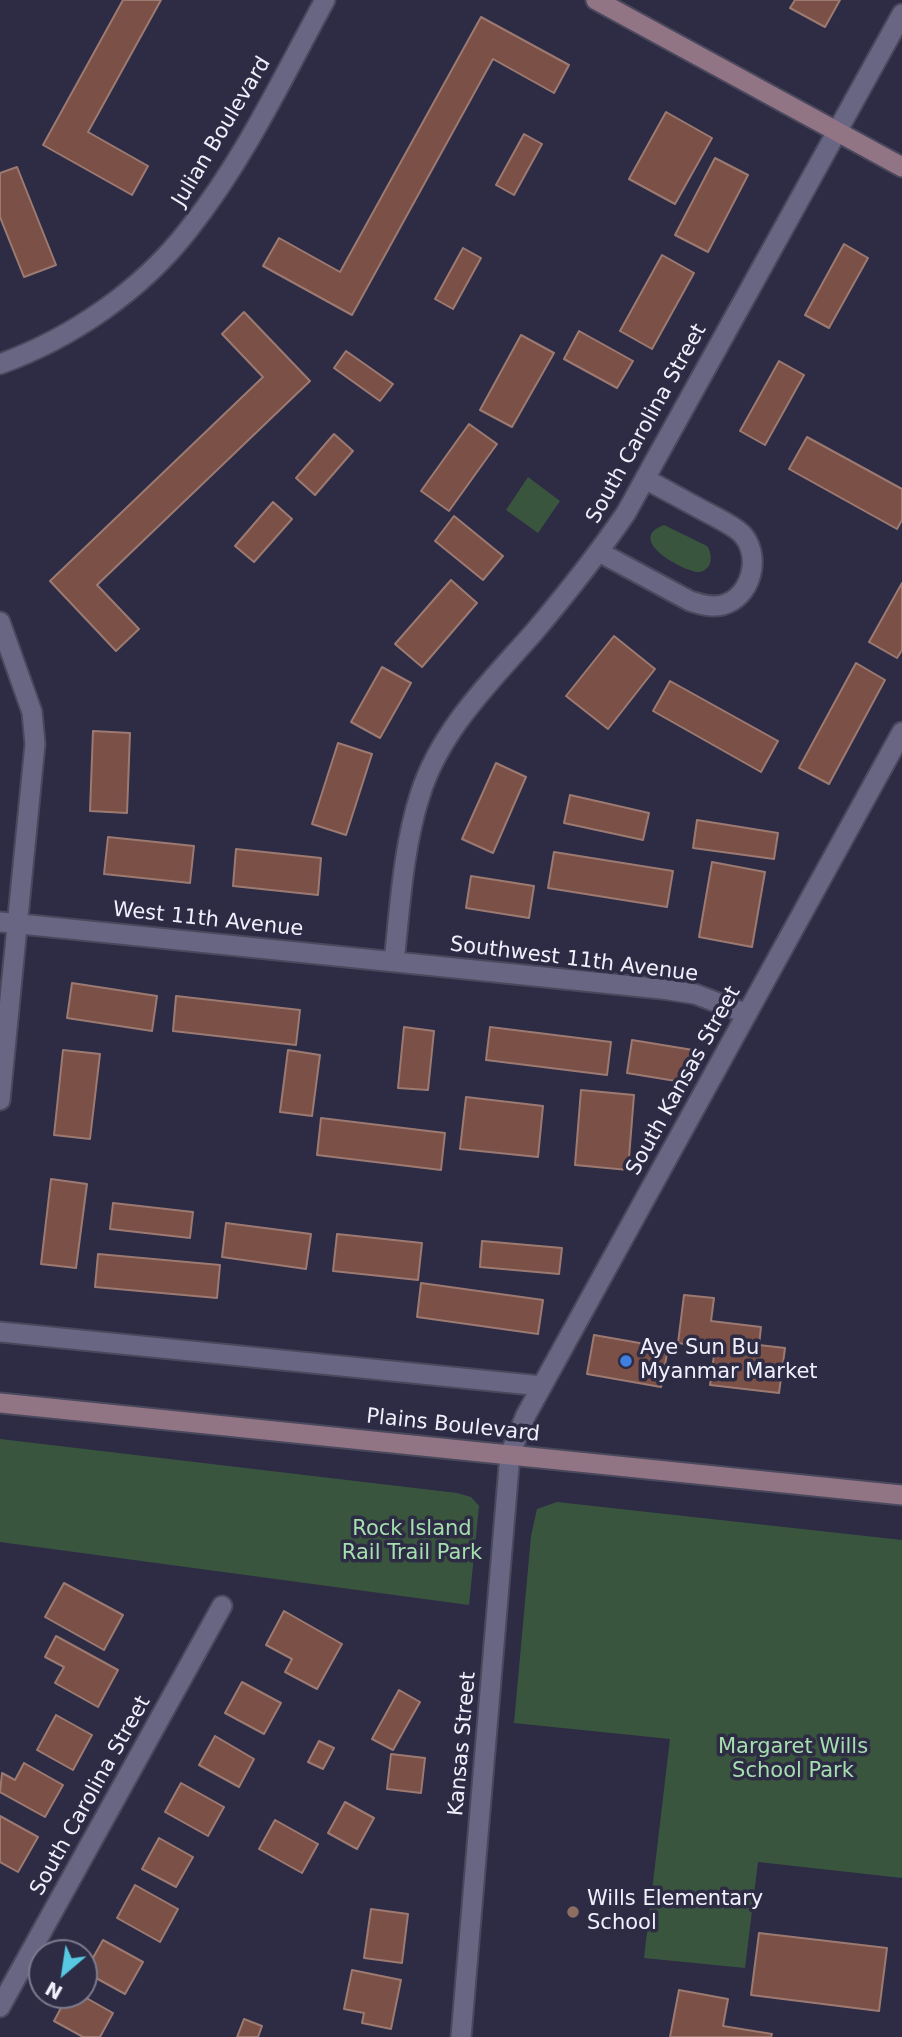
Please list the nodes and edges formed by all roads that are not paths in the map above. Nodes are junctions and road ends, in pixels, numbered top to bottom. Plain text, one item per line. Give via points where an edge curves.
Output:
1 (325, 0) edge
2 (596, 0) edge
3 (902, 14) edge
4 (836, 131) junction
5 (902, 167) edge
6 (0, 364) edge
7 (645, 479) junction
8 (600, 552) junction
9 (0, 622) edge
10 (902, 732) edge
11 (9, 922) edge
12 (394, 962) junction
13 (747, 1014) junction
14 (0, 1100) edge
15 (0, 1332) edge
16 (542, 1386) junction
17 (0, 1403) edge
18 (510, 1454) junction
19 (902, 1495) edge
20 (222, 1606) dead end
21 (0, 2007) edge
22 (461, 2037) edge

1 - 6 street, Julian Boulevard via 239,156 189,230 139,283 99,312 40,347
2 - 4 main road
3 - 4 street, South Carolina Street
4 - 5 main road
4 - 7 street, South Carolina Street
7 - 8 street, South Carolina Street
7 - 8 street via 742,534 751,550 748,583 727,604 703,606
8 - 12 street, South Carolina Street via 465,712 440,750 420,793 408,843
9 - 11 street via 32,712 35,744
10 - 13 street, South Kansas Street
11 - 12 street, West 11th Avenue
11 - 14 street
12 - 13 street, Southwest 11th Avenue via 695,994
13 - 16 street, South Kansas Street
15 - 16 street
16 - 18 street, South Kansas Street
17 - 18 main road, Plains Boulevard
18 - 19 main road, Plains Boulevard
18 - 22 street, Kansas Street
20 - 21 street, South Carolina Street

